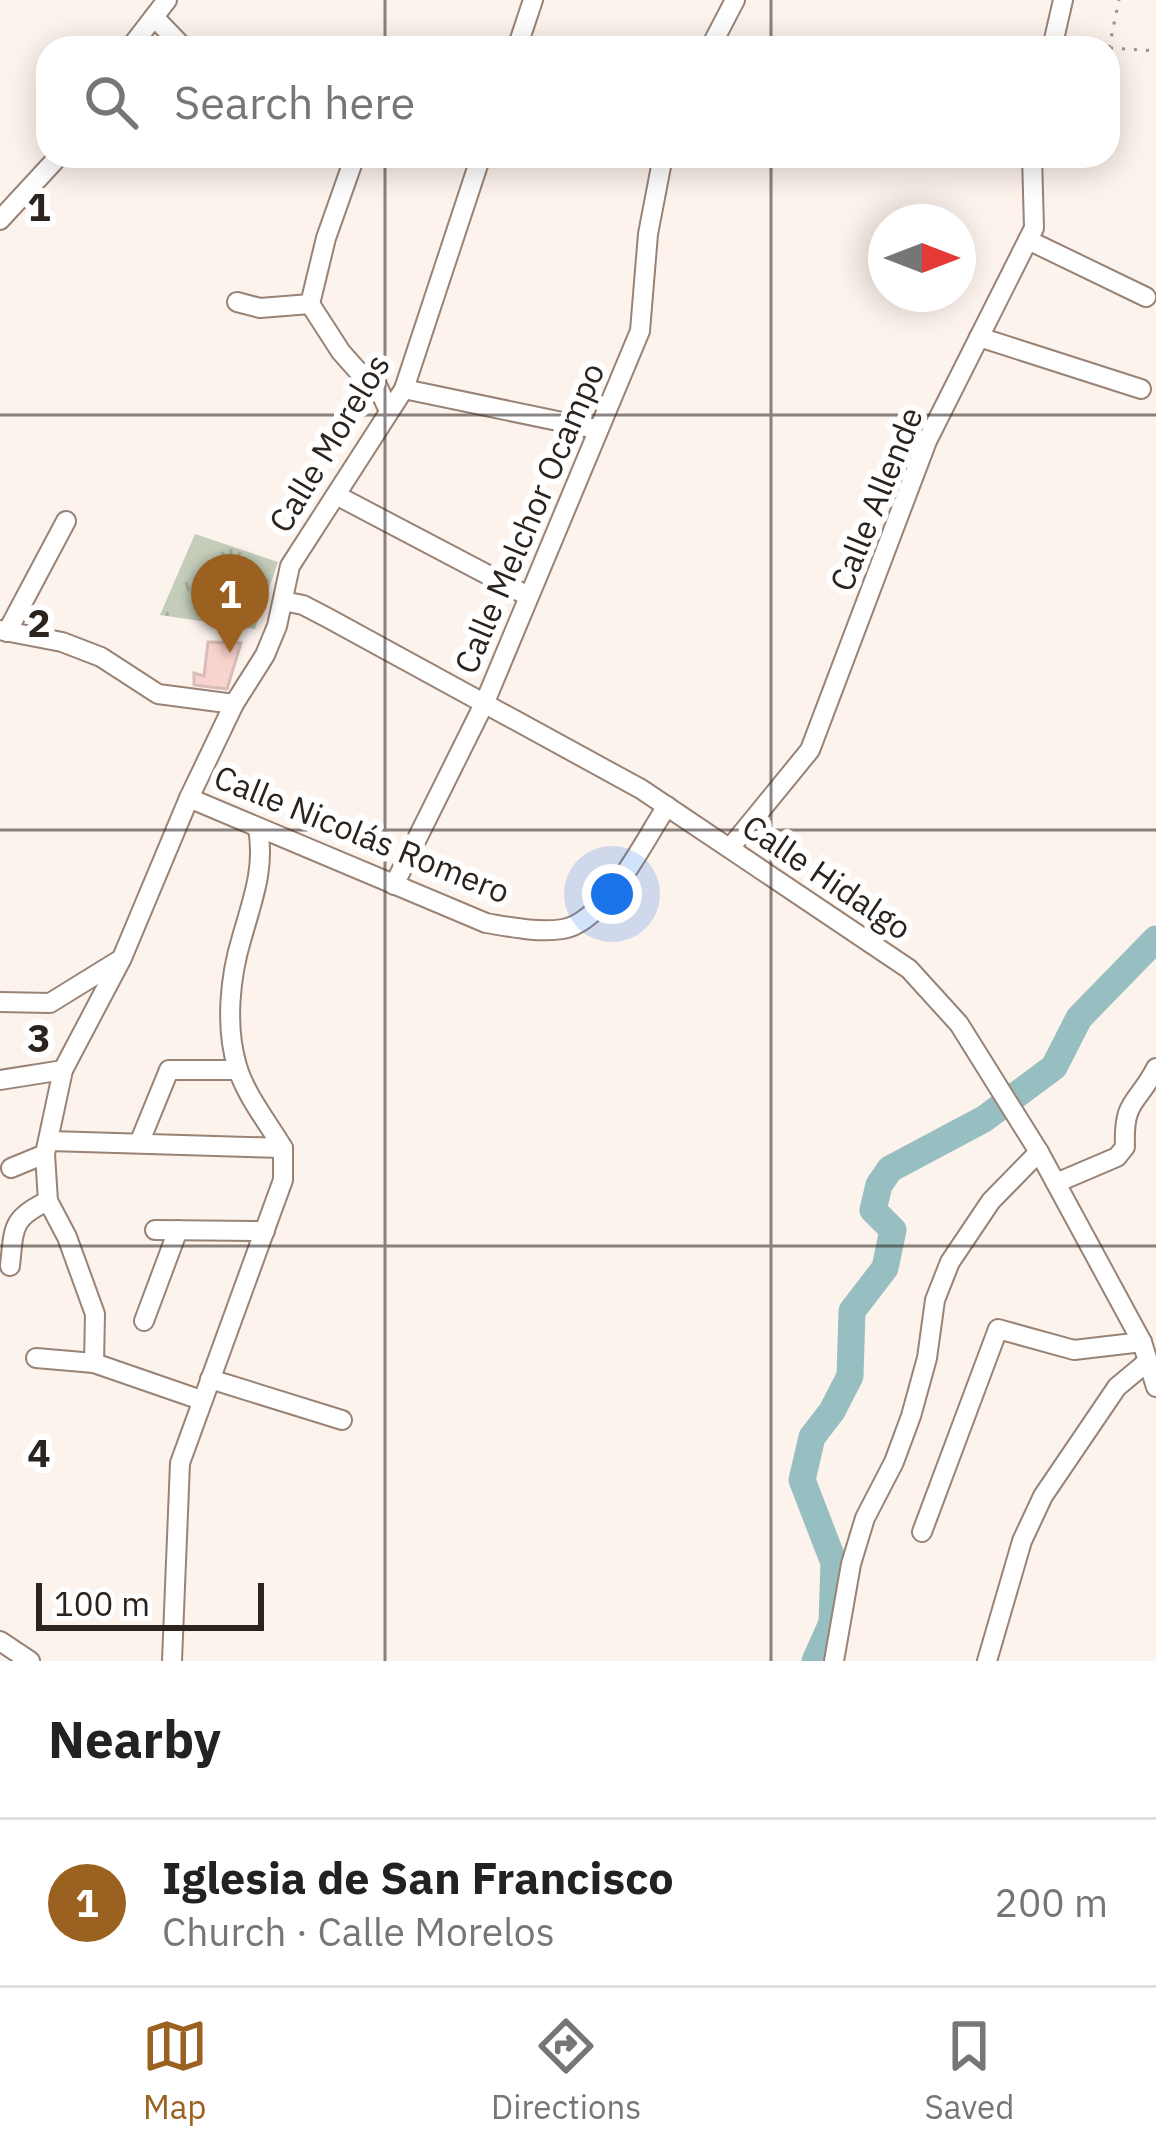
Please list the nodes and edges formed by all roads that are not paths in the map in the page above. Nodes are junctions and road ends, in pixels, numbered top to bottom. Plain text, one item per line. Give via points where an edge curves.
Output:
1 (533, 0) edge
2 (735, 0) edge
3 (1063, 0) edge
4 (161, 8) edge
5 (139, 36) edge
6 (177, 36) edge
7 (521, 36) edge
8 (716, 36) edge
9 (1055, 36) edge
10 (47, 168) edge
11 (351, 168) edge
12 (477, 168) edge
13 (661, 168) edge
14 (1033, 168) edge
15 (0, 220) edge
16 (1028, 240) junction
17 (1146, 297) dead end
18 (237, 302) dead end
19 (310, 304) junction
20 (979, 337) junction
21 (404, 389) junction
22 (1142, 389) dead end
23 (389, 411) junction
24 (596, 429) junction
25 (336, 495) junction
26 (66, 521) dead end
27 (528, 596) junction
28 (283, 601) junction
29 (4, 631) edge
30 (485, 702) junction
31 (234, 704) junction
32 (189, 797) junction
33 (667, 806) junction
34 (258, 828) junction
35 (730, 848) junction
36 (394, 885) junction
37 (122, 958) junction
38 (0, 1002) edge
39 (1156, 1068) edge
40 (62, 1070) junction
41 (238, 1070) junction
42 (0, 1080) edge
43 (140, 1141) junction
44 (47, 1148) junction
45 (283, 1148) junction
46 (1038, 1150) junction
47 (11, 1168) dead end
48 (1056, 1183) junction
49 (48, 1201) junction
50 (155, 1230) dead end
51 (178, 1230) junction
52 (265, 1231) junction
53 (10, 1266) dead end
54 (144, 1321) dead end
55 (1148, 1356) edge
56 (36, 1358) dead end
57 (94, 1363) junction
58 (210, 1379) junction
59 (1156, 1387) edge
60 (201, 1400) junction
61 (342, 1420) dead end
62 (922, 1532) dead end
63 (0, 1641) edge
64 (30, 1661) edge
65 (173, 1661) edge
66 (834, 1661) edge
67 (987, 1661) edge

1 - 7 street
2 - 8 street
3 - 9 street
4 - 5 street
4 - 6 street
10 - 15 street
11 - 19 street
12 - 21 street, Calle Morelos
13 - 24 street, Calle Melchor Ocampo via 640,331
14 - 16 street, Calle Allende
16 - 17 street
16 - 20 street, Calle Allende
18 - 19 street
19 - 23 street via 341,352 376,383
20 - 22 street
20 - 35 street, Calle Allende via 927,442 809,750
21 - 23 street, Calle Morelos
21 - 24 street
23 - 25 street, Calle Morelos
24 - 27 street, Calle Melchor Ocampo
25 - 27 street
25 - 28 street, Calle Morelos via 290,566
26 - 29 street
27 - 30 street, Calle Melchor Ocampo
28 - 30 street, Calle Hidalgo
28 - 31 street, Calle Morelos via 265,656
29 - 31 street via 101,657 158,694
30 - 33 street, Calle Hidalgo
30 - 36 street, Calle Melchor Ocampo
31 - 32 street, Calle Morelos
32 - 34 street, Calle Nicolás Romero
32 - 37 street, Calle Morelos
33 - 35 street, Calle Hidalgo
33 - 36 street, Calle Nicolás Romero via 599,908 563,929 486,923
34 - 36 street, Calle Nicolás Romero
34 - 41 street via 263,855 231,1005
35 - 46 street, Calle Hidalgo via 909,969 959,1024
37 - 38 street via 50,1003
37 - 40 street, Calle Morelos
39 - 48 street via 1128,1105 1117,1157
40 - 42 street
40 - 44 street, Calle Morelos
41 - 43 street via 170,1070
41 - 45 street
43 - 44 street
43 - 45 street
44 - 47 street
44 - 49 street, Calle Morelos
45 - 52 street via 283,1180
46 - 48 street, Calle Hidalgo
46 - 66 street via 950,1262 911,1416 851,1564
48 - 55 street, Calle Hidalgo
49 - 53 street via 14,1227
49 - 57 street via 95,1314
50 - 51 street
51 - 52 street
51 - 54 street
52 - 58 street
55 - 59 street, Calle Hidalgo
55 - 62 street via 1074,1350 998,1328
55 - 67 street via 1117,1387 1043,1496
56 - 57 street
57 - 60 street
58 - 60 street
58 - 61 street
60 - 65 street via 180,1462
63 - 64 street

